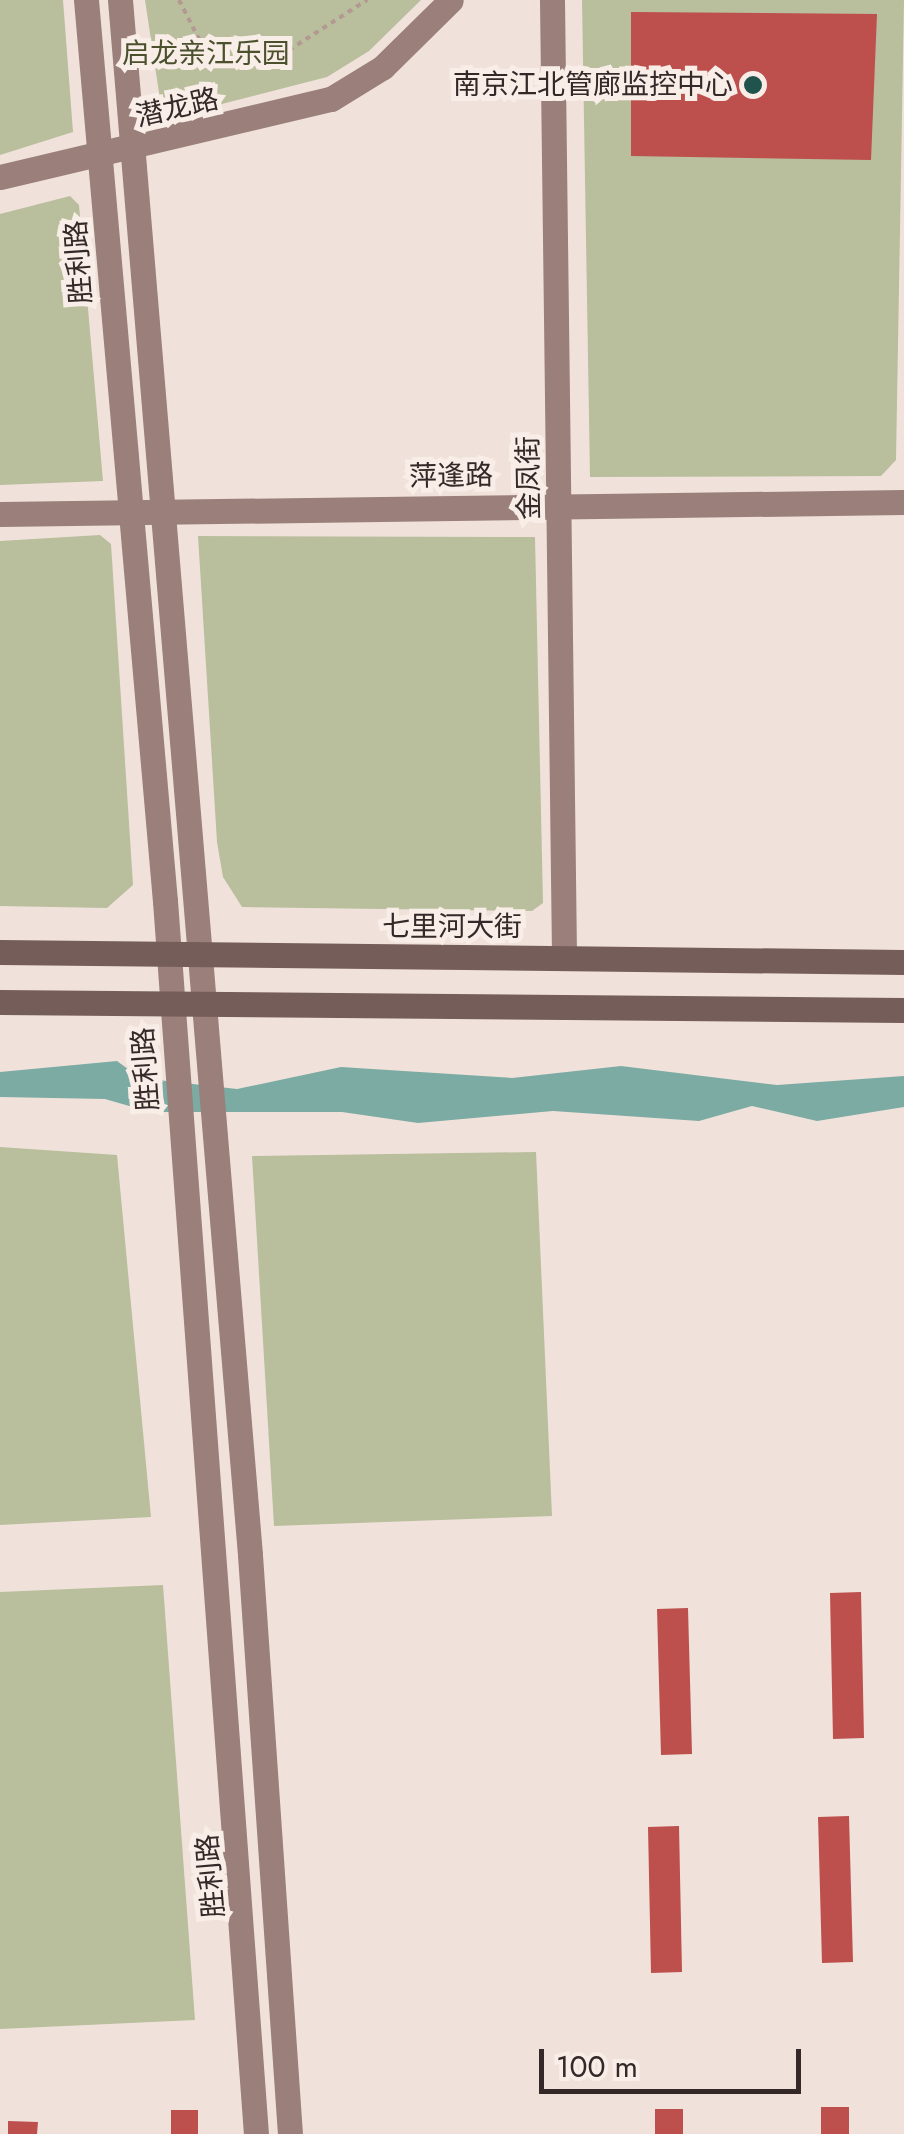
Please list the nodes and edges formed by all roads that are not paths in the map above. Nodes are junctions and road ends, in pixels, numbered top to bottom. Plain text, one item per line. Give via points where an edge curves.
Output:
1 (86, 0) edge
2 (120, 0) edge
3 (451, 0) edge
4 (552, 0) edge
5 (125, 58) junction
6 (92, 63) junction
7 (134, 149) junction
8 (102, 156) junction
9 (0, 177) edge
10 (146, 307) junction
11 (113, 310) junction
12 (904, 502) edge
13 (559, 503) junction
14 (128, 512) junction
15 (162, 512) junction
16 (0, 514) edge
17 (184, 797) junction
18 (152, 799) junction
19 (0, 952) edge
20 (199, 954) junction
21 (168, 955) junction
22 (564, 956) junction
23 (904, 962) edge
24 (0, 1002) edge
25 (172, 1004) junction
26 (200, 1004) junction
27 (904, 1010) edge
28 (256, 2134) edge
29 (290, 2134) edge

1 - 6 street, 胜利路
2 - 5 street
3 - 7 street, 潜龙路 via 383,67 331,99
4 - 13 street, 金凤街
5 - 6 street via 110,72
5 - 7 street
6 - 8 street, 胜利路
7 - 8 street, 潜龙路
7 - 10 street
8 - 9 street, 潜龙路
8 - 11 street, 胜利路
10 - 11 street via 128,294
10 - 15 street
11 - 14 street, 胜利路
12 - 13 street, 萍逢路
13 - 15 street, 萍逢路
13 - 22 street, 金凤街
14 - 15 street, 萍逢路
14 - 16 street, 萍逢路
14 - 18 street, 胜利路
15 - 17 street
17 - 18 street via 168,809
17 - 20 street
18 - 21 street, 胜利路
19 - 21 main road, 七里河大街
20 - 21 main road, 七里河大街
20 - 22 main road, 七里河大街
20 - 26 street
21 - 25 street, 胜利路
22 - 23 main road, 七里河大街
24 - 25 main road
25 - 26 main road
25 - 28 street, 胜利路
26 - 27 main road
26 - 29 street via 250,1554

